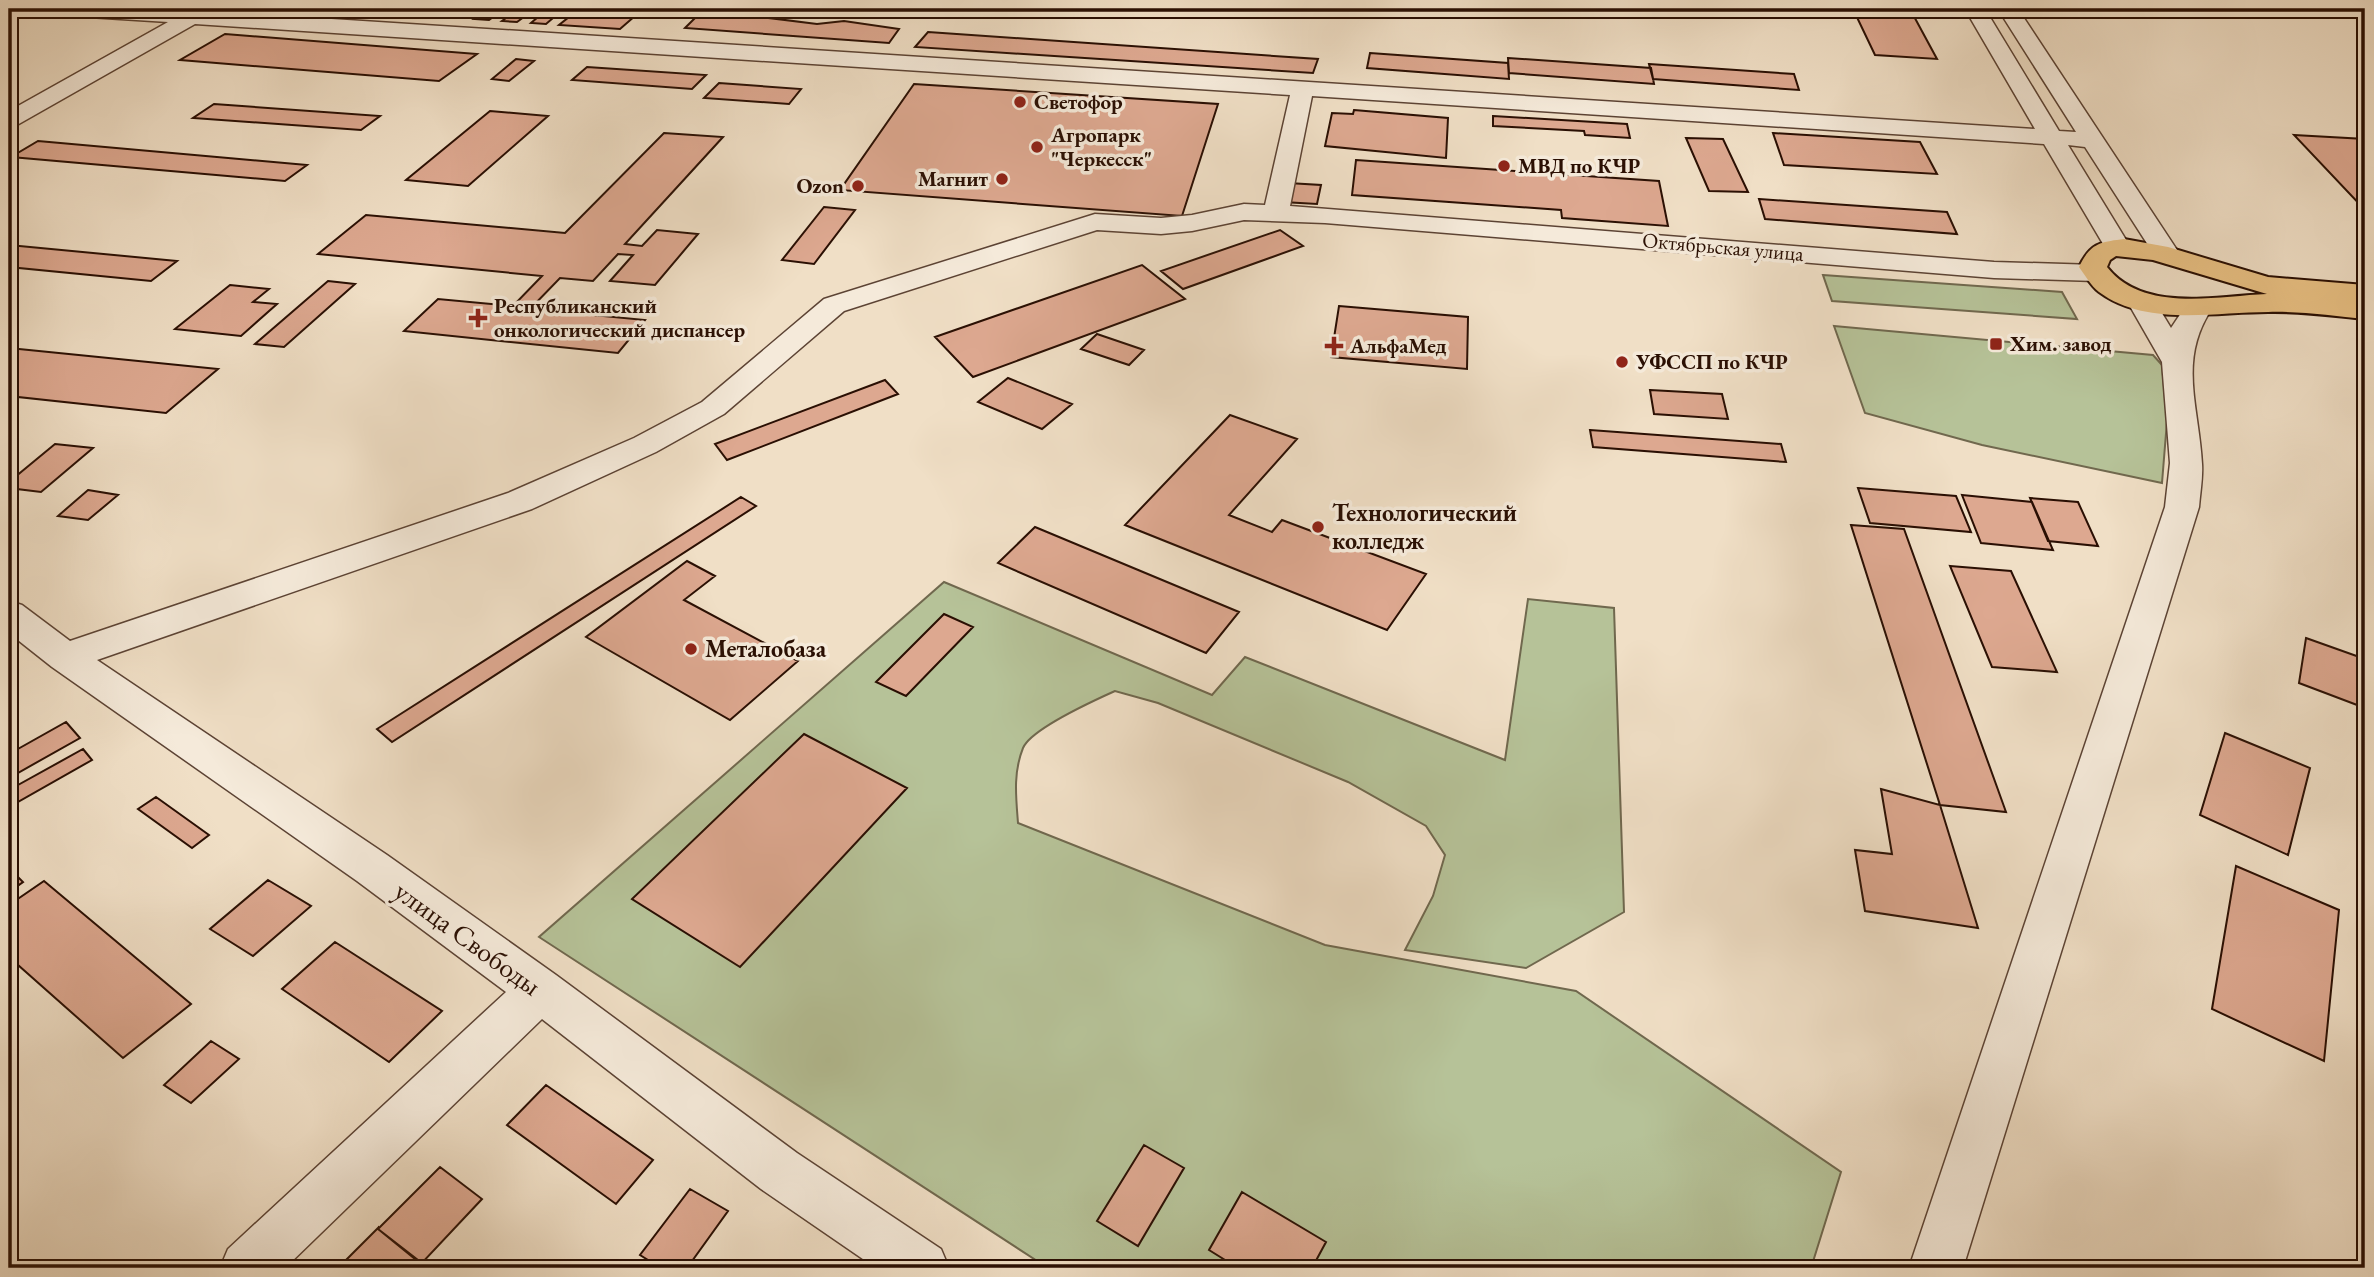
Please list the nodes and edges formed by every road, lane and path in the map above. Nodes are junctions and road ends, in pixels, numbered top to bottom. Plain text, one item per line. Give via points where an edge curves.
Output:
1 (57, 9) edge
2 (1975, 9) edge
3 (2008, 9) edge
4 (199, 13) edge
5 (1302, 90) junction
6 (9, 120) edge
7 (2052, 137) junction
8 (2093, 140) junction
9 (1276, 215) junction
10 (2119, 248) junction
11 (2166, 253) junction
12 (2197, 265) junction
13 (2096, 273) junction
14 (2365, 294) edge
15 (2141, 300) junction
16 (2205, 306) junction
17 (2365, 310) edge
18 (2176, 361) junction
19 (9, 614) edge
20 (65, 657) junction
21 (540, 990) junction
22 (247, 1268) edge
23 (922, 1268) edge
24 (1936, 1268) edge

1 - 4 street
2 - 7 street
3 - 8 street
4 - 5 street
4 - 6 street
5 - 7 street
5 - 9 street
7 - 8 street
7 - 10 street
8 - 11 street
9 - 13 street, Октябрьская улица via 1350,217 2006,271
9 - 20 street, Октябрьская улица via 1244,212 1161,226 1095,222 834,305 713,408 645,445 520,500
10 - 11 main road
10 - 13 main road via 2098,255 2092,267
11 - 12 main road
12 - 14 main road via 2271,286
12 - 16 main road via 2221,291 2219,298
13 - 15 main road via 2107,284
15 - 16 main road via 2169,307
15 - 18 street
16 - 17 main road via 2277,303
16 - 18 street via 2183,329
18 - 24 street via 2186,465 2182,507
19 - 20 street, улица Свободы
20 - 21 street, улица Свободы
21 - 22 street
21 - 23 street, улица Свободы via 779,1171

